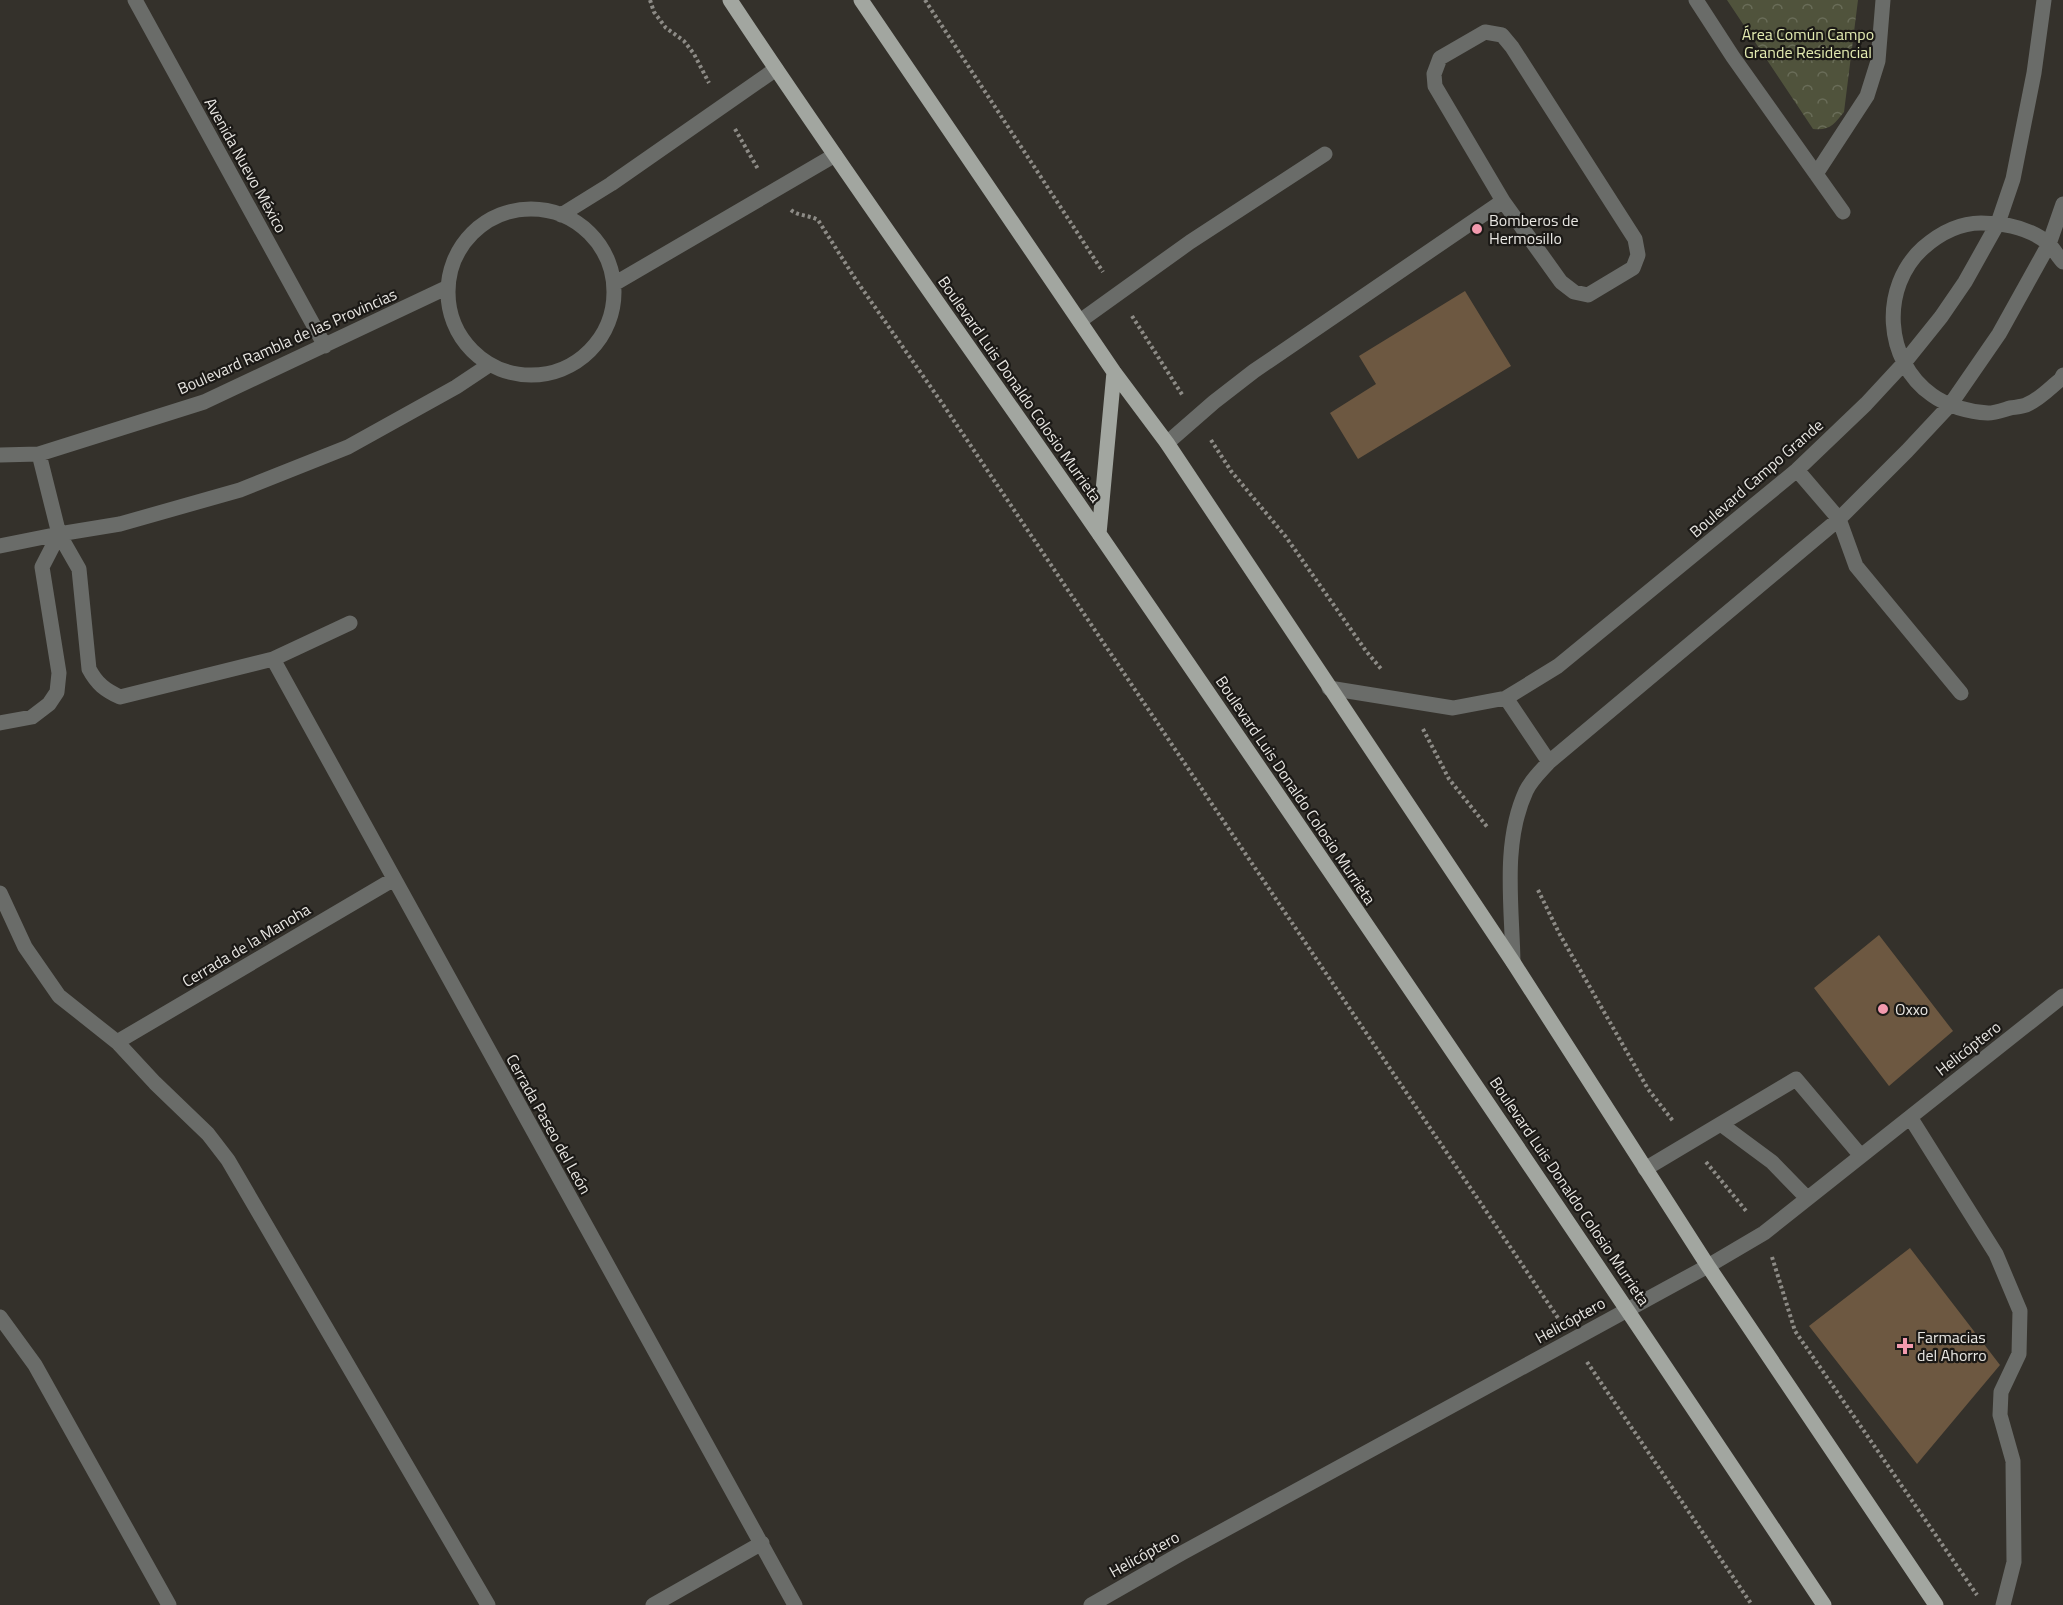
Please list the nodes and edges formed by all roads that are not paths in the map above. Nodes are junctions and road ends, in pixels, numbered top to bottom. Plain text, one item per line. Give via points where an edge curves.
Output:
1 (135, 0) edge
2 (730, 0) edge
3 (861, 0) edge
4 (1696, 0) edge
5 (1883, 0) edge
6 (2044, 0) edge
7 (776, 69) junction
8 (1324, 154) dead end
9 (834, 155) junction
10 (1816, 174) junction
11 (1503, 201) junction
12 (2063, 204) edge
13 (1843, 212) dead end
14 (561, 215) junction
15 (1998, 223) junction
16 (2049, 244) junction
17 (2063, 262) edge
18 (614, 284) junction
19 (448, 287) junction
20 (1080, 321) junction
21 (325, 346) junction
22 (1904, 363) junction
23 (489, 365) junction
24 (1114, 372) junction
25 (2062, 379) edge
26 (1950, 405) junction
27 (1167, 443) junction
28 (39, 454) junction
29 (0, 455) edge
30 (1797, 470) junction
31 (1839, 519) junction
32 (59, 534) junction
33 (1099, 534) junction
34 (0, 546) edge
35 (350, 623) dead end
36 (273, 659) junction
37 (1329, 688) junction
38 (1961, 693) dead end
39 (1506, 698) junction
40 (0, 723) edge
41 (1549, 762) junction
42 (394, 879) junction
43 (0, 893) edge
44 (1513, 962) junction
45 (2063, 996) edge
46 (117, 1042) junction
47 (1910, 1117) junction
48 (1722, 1125) junction
49 (1861, 1156) junction
50 (1645, 1169) junction
51 (1807, 1198) junction
52 (1708, 1266) junction
53 (1629, 1309) junction
54 (0, 1317) edge
55 (762, 1543) junction
56 (169, 1605) edge
57 (488, 1605) edge
58 (653, 1605) edge
59 (795, 1605) edge
60 (1091, 1605) edge
61 (1824, 1605) edge
62 (1936, 1605) edge
63 (2003, 1605) edge

1 - 21 street, Avenida Nuevo México
2 - 7 main road, Boulevard Luis Donaldo Colosio Murrieta
3 - 20 main road
4 - 10 street
5 - 10 street via 1878,61 1867,96
6 - 15 street, Boulevard Campo Grande via 2013,179
7 - 9 main road, Boulevard Luis Donaldo Colosio Murrieta
7 - 14 street
8 - 20 street via 1190,242
9 - 18 street
9 - 33 main road, Boulevard Luis Donaldo Colosio Murrieta
10 - 13 street
11 - 11 street via 1561,282 1574,292 1588,295 1633,268 1638,255 1635,239 1512,47 1502,35 1485,32 1440,58 1434,74 1435,86
11 - 27 street via 1254,371
12 - 16 street
14 - 18 street via 575,221 597,242
14 - 19 street via 522,209 486,222 470,234 459,250
15 - 16 street via 2025,230
15 - 22 street, Boulevard Campo Grande via 1965,282
15 - 22 street via 1954,228 1934,238 1907,266 1892,315 1895,340
16 - 17 street
16 - 26 street via 1998,334
18 - 23 street via 608,324 584,357 567,368 528,376
19 - 21 street, Boulevard Rambla de las Provincias
19 - 23 street via 457,332
20 - 24 main road
21 - 28 street, Boulevard Rambla de las Provincias via 204,402
22 - 26 street via 1916,381
22 - 30 street, Boulevard Campo Grande
23 - 32 street via 348,447 240,490 120,524
24 - 27 main road
24 - 33 main road
25 - 26 street via 2029,404 1990,413
26 - 31 street
27 - 37 main road
28 - 29 street, Boulevard Rambla de las Provincias
28 - 32 street
30 - 31 street
30 - 39 street, Boulevard Campo Grande via 1558,666
31 - 38 street via 1856,566
31 - 41 street
32 - 34 street
32 - 36 street via 79,569 89,669 107,691 120,697
32 - 40 street via 42,567 59,674 57,692 32,717
33 - 53 main road, Boulevard Luis Donaldo Colosio Murrieta
35 - 36 street
36 - 42 street, Cerrada Paseo del León
37 - 39 street, Boulevard Campo Grande via 1453,708
37 - 44 main road
39 - 41 street
41 - 44 street via 1527,789 1514,821
42 - 46 street, Cerrada de la Manoha
42 - 55 street, Cerrada Paseo del León
43 - 46 street via 25,947 59,996
44 - 50 main road
45 - 47 street, Helicóptero
46 - 57 street via 208,1134 228,1160
47 - 49 street, Helicóptero
47 - 63 street via 1996,1254 2020,1311 2019,1354 2001,1392 2000,1415 2013,1461 2014,1550
48 - 49 street via 1796,1079
48 - 50 street
48 - 51 street via 1772,1162
49 - 51 street, Helicóptero
50 - 52 main road
51 - 52 street, Helicóptero via 1764,1233
52 - 53 street, Helicóptero
52 - 62 main road
53 - 60 street, Helicóptero
53 - 61 main road, Boulevard Luis Donaldo Colosio Murrieta
54 - 56 street via 35,1365
55 - 58 street
55 - 59 street, Cerrada Paseo del León

